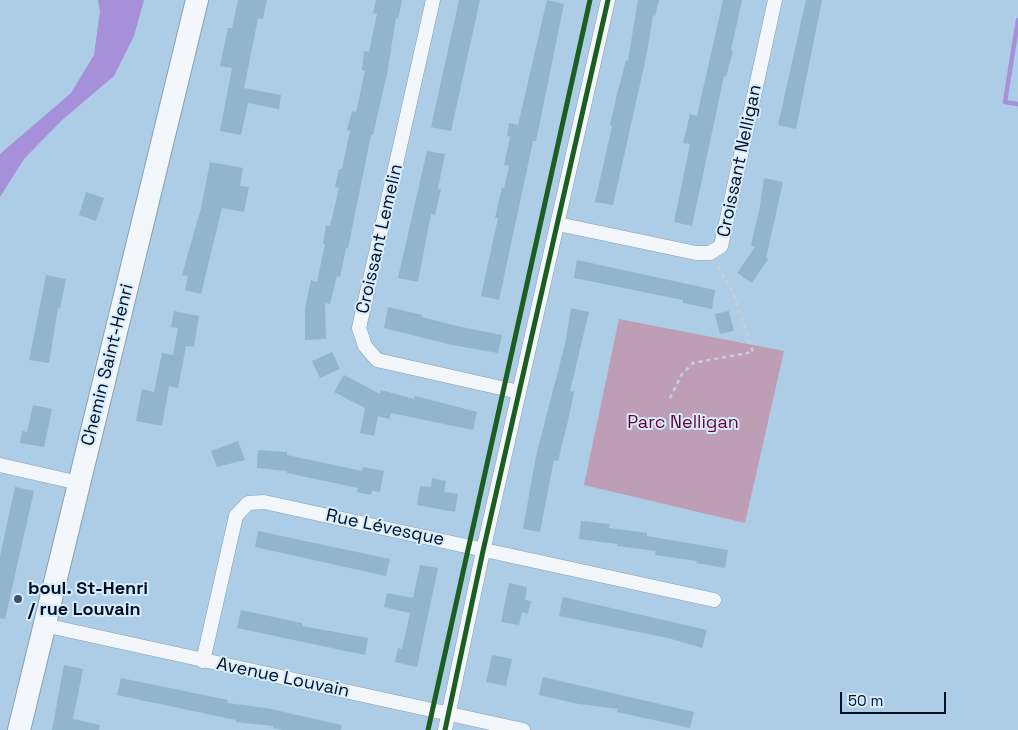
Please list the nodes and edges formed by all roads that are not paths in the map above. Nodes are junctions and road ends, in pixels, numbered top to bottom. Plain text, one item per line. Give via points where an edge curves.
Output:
1 (198, 0) edge
2 (434, 0) edge
3 (608, 0) edge
4 (775, 0) edge
5 (558, 224) junction
6 (520, 392) junction
7 (0, 465) edge
8 (79, 483) junction
9 (484, 551) junction
10 (714, 600) dead end
11 (44, 625) junction
12 (203, 661) junction
13 (449, 714) junction
14 (19, 730) edge
15 (445, 730) edge
16 (522, 730) edge

1 - 8 main road, Chemin Saint-Henri
2 - 6 street, Croissant Lemelin via 360,328 364,346 377,360
3 - 5 street
4 - 5 street, Croissant Nelligan via 721,246 710,253 696,253
5 - 6 street
6 - 9 street
7 - 8 street
8 - 11 main road, Chemin Saint-Henri
9 - 10 street, Rue Lévesque
9 - 12 street, Rue Lévesque via 264,502 248,502 236,516
9 - 13 street
11 - 12 street, Avenue Louvain
11 - 14 main road, Chemin Saint-Henri
12 - 13 street, Avenue Louvain
13 - 15 street
13 - 16 street, Avenue Louvain

